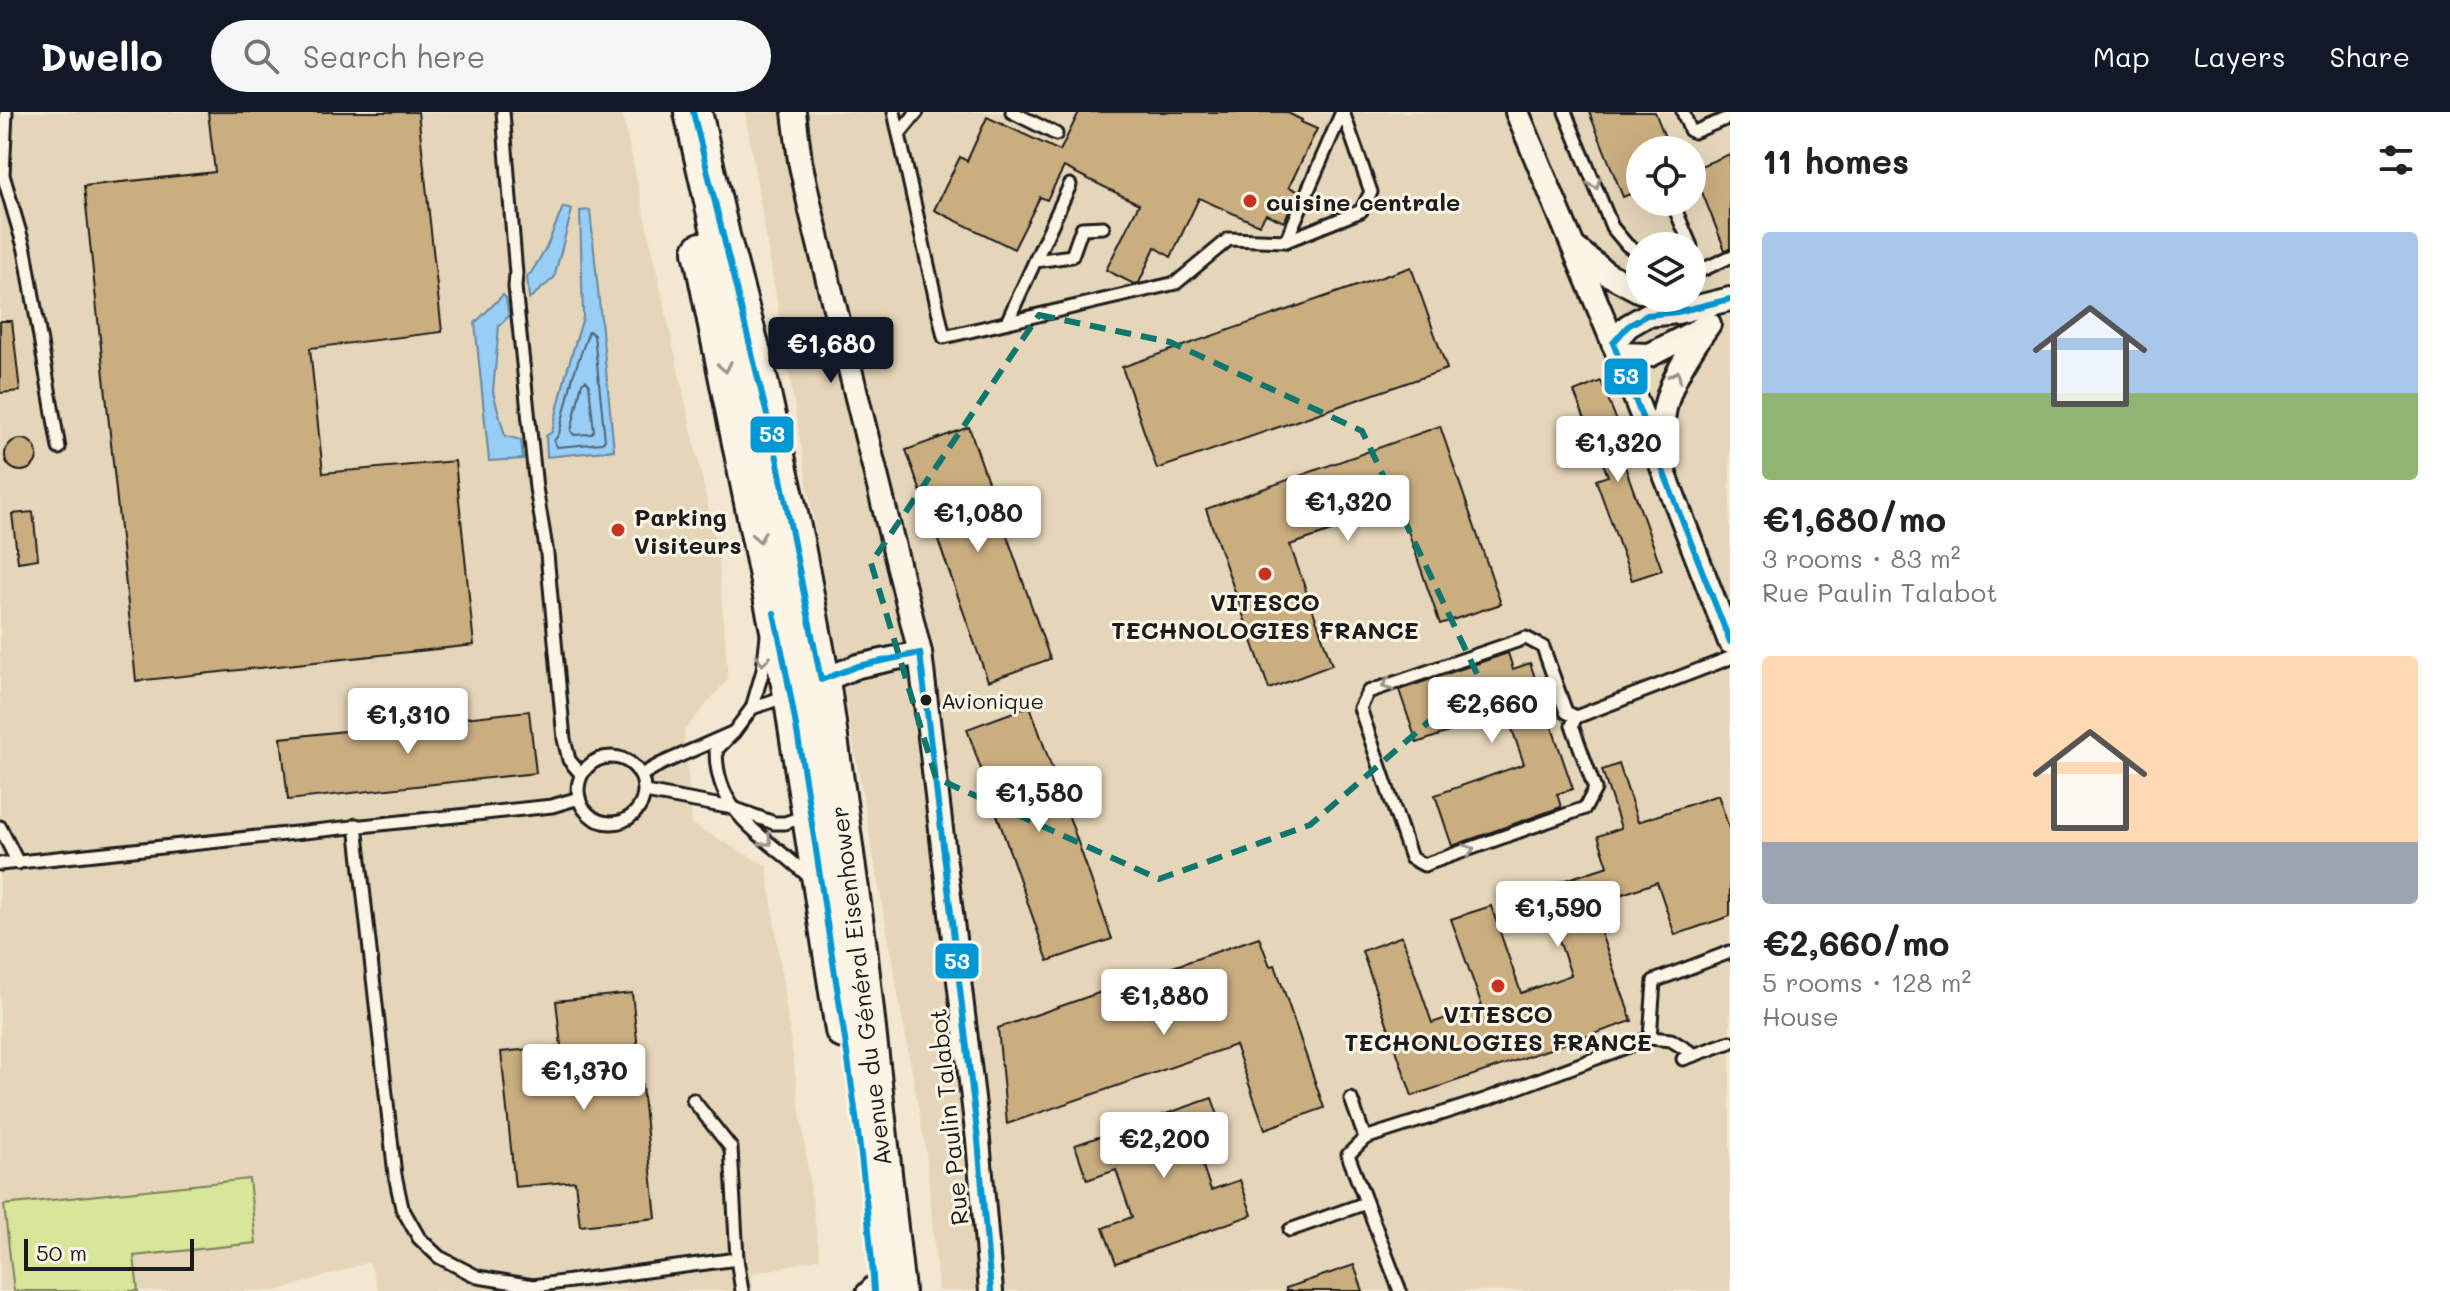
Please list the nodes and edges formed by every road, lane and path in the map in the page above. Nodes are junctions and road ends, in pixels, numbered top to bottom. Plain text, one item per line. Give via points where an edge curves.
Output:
1 (6, 112) edge
2 (503, 112) edge
3 (674, 112) edge
4 (693, 112) edge
5 (794, 112) edge
6 (894, 112) edge
7 (917, 112) edge
8 (1012, 112) edge
9 (1342, 112) edge
10 (1517, 112) edge
11 (1565, 112) edge
12 (1683, 112) edge
13 (1730, 117) edge
14 (899, 134) junction
15 (1056, 134) dead end
16 (1070, 185) dead end
17 (1103, 227) dead end
18 (1286, 241) junction
19 (1626, 244) edge
20 (1571, 245) junction
21 (1730, 257) edge
22 (1035, 261) junction
23 (1706, 266) edge
24 (1626, 284) edge
25 (1730, 299) edge
26 (1701, 312) edge
27 (1730, 313) edge
28 (1707, 314) junction
29 (1007, 322) junction
30 (1616, 348) junction
31 (59, 448) dead end
32 (1667, 479) junction
33 (773, 612) junction
34 (1730, 642) edge
35 (920, 653) junction
36 (1730, 658) edge
37 (806, 687) junction
38 (752, 708) junction
39 (1576, 717) junction
40 (734, 732) junction
41 (581, 774) junction
42 (641, 775) junction
43 (645, 792) junction
44 (827, 794) junction
45 (579, 798) junction
46 (733, 808) junction
47 (356, 825) junction
48 (0, 827) edge
49 (18, 863) junction
50 (0, 864) edge
51 (823, 897) junction
52 (1730, 952) edge
53 (1650, 1038) junction
54 (1730, 1042) edge
55 (1351, 1099) dead end
56 (693, 1100) dead end
57 (1365, 1138) junction
58 (1366, 1203) junction
59 (1290, 1230) dead end
60 (737, 1259) junction
61 (519, 1287) edge
62 (877, 1288) edge
63 (742, 1291) edge
64 (991, 1291) edge
65 (1400, 1291) edge

1 - 31 lane via 3,175 25,250
2 - 41 lane via 515,287 564,739 569,760
3 -> 33 main road
4 - 37 main road, Avenue du Général Eisenhower via 795,541
5 - 35 street, Rue Paulin Talabot via 810,207
6 - 14 lane
7 - 14 lane
8 - 15 lane
9 - 18 lane
9 - 18 lane via 1371,192 1361,211
10 - 20 street
11 -> 19 lane via 1612,227
12 - 13 lane via 1694,132
14 - 29 lane via 944,337
16 - 22 lane
17 - 22 lane via 1082,228 1072,256
18 - 29 lane via 1229,239 1176,283
20 - 24 street
20 - 30 street
21 - 23 lane
22 - 29 lane
25 - 28 street
26 - 28 street
27 - 28 street
28 - 30 street via 1650,355
28 - 30 street via 1647,315 1628,326
32 -> 28 street via 1662,441 1669,389
30 - 32 street
32 - 34 street
33 - 37 main road
33 -> 38 lane
35 - 37 street via 858,666
35 - 64 street, Rue Paulin Talabot
36 - 39 lane
37 - 38 lane
37 - 44 main road, Avenue du Général Eisenhower
37 - 44 main road, Avenue du Général Eisenhower
38 - 40 lane
39 -> 39 lane via 1566,712 1543,647 1526,638 1368,692 1360,708 1411,858 1424,865 1585,808 1595,789 1572,725
40 - 42 lane
40 - 46 lane via 716,750 716,772
41 - 42 lane via 595,761 612,757 629,762
41 - 45 lane
42 - 43 lane
43 - 45 lane via 638,811 622,822 592,817
43 - 46 lane
44 - 46 lane via 785,823
44 - 51 main road, Avenue du Général Eisenhower
44 - 62 main road, Avenue du Général Eisenhower via 858,948
45 - 47 lane via 552,806
46 -> 51 lane via 809,876
47 - 49 lane
47 - 61 lane via 402,1208 419,1238 439,1257 478,1277
48 - 49 lane
49 - 50 lane
51 - 62 main road, Avenue du Général Eisenhower
52 - 53 lane via 1654,981
53 - 54 lane via 1671,1040 1689,1057
53 - 57 lane
55 - 57 lane
56 - 60 lane via 731,1148
57 - 58 lane via 1348,1155
58 - 59 lane
58 - 65 lane
60 - 61 lane
60 - 63 lane

